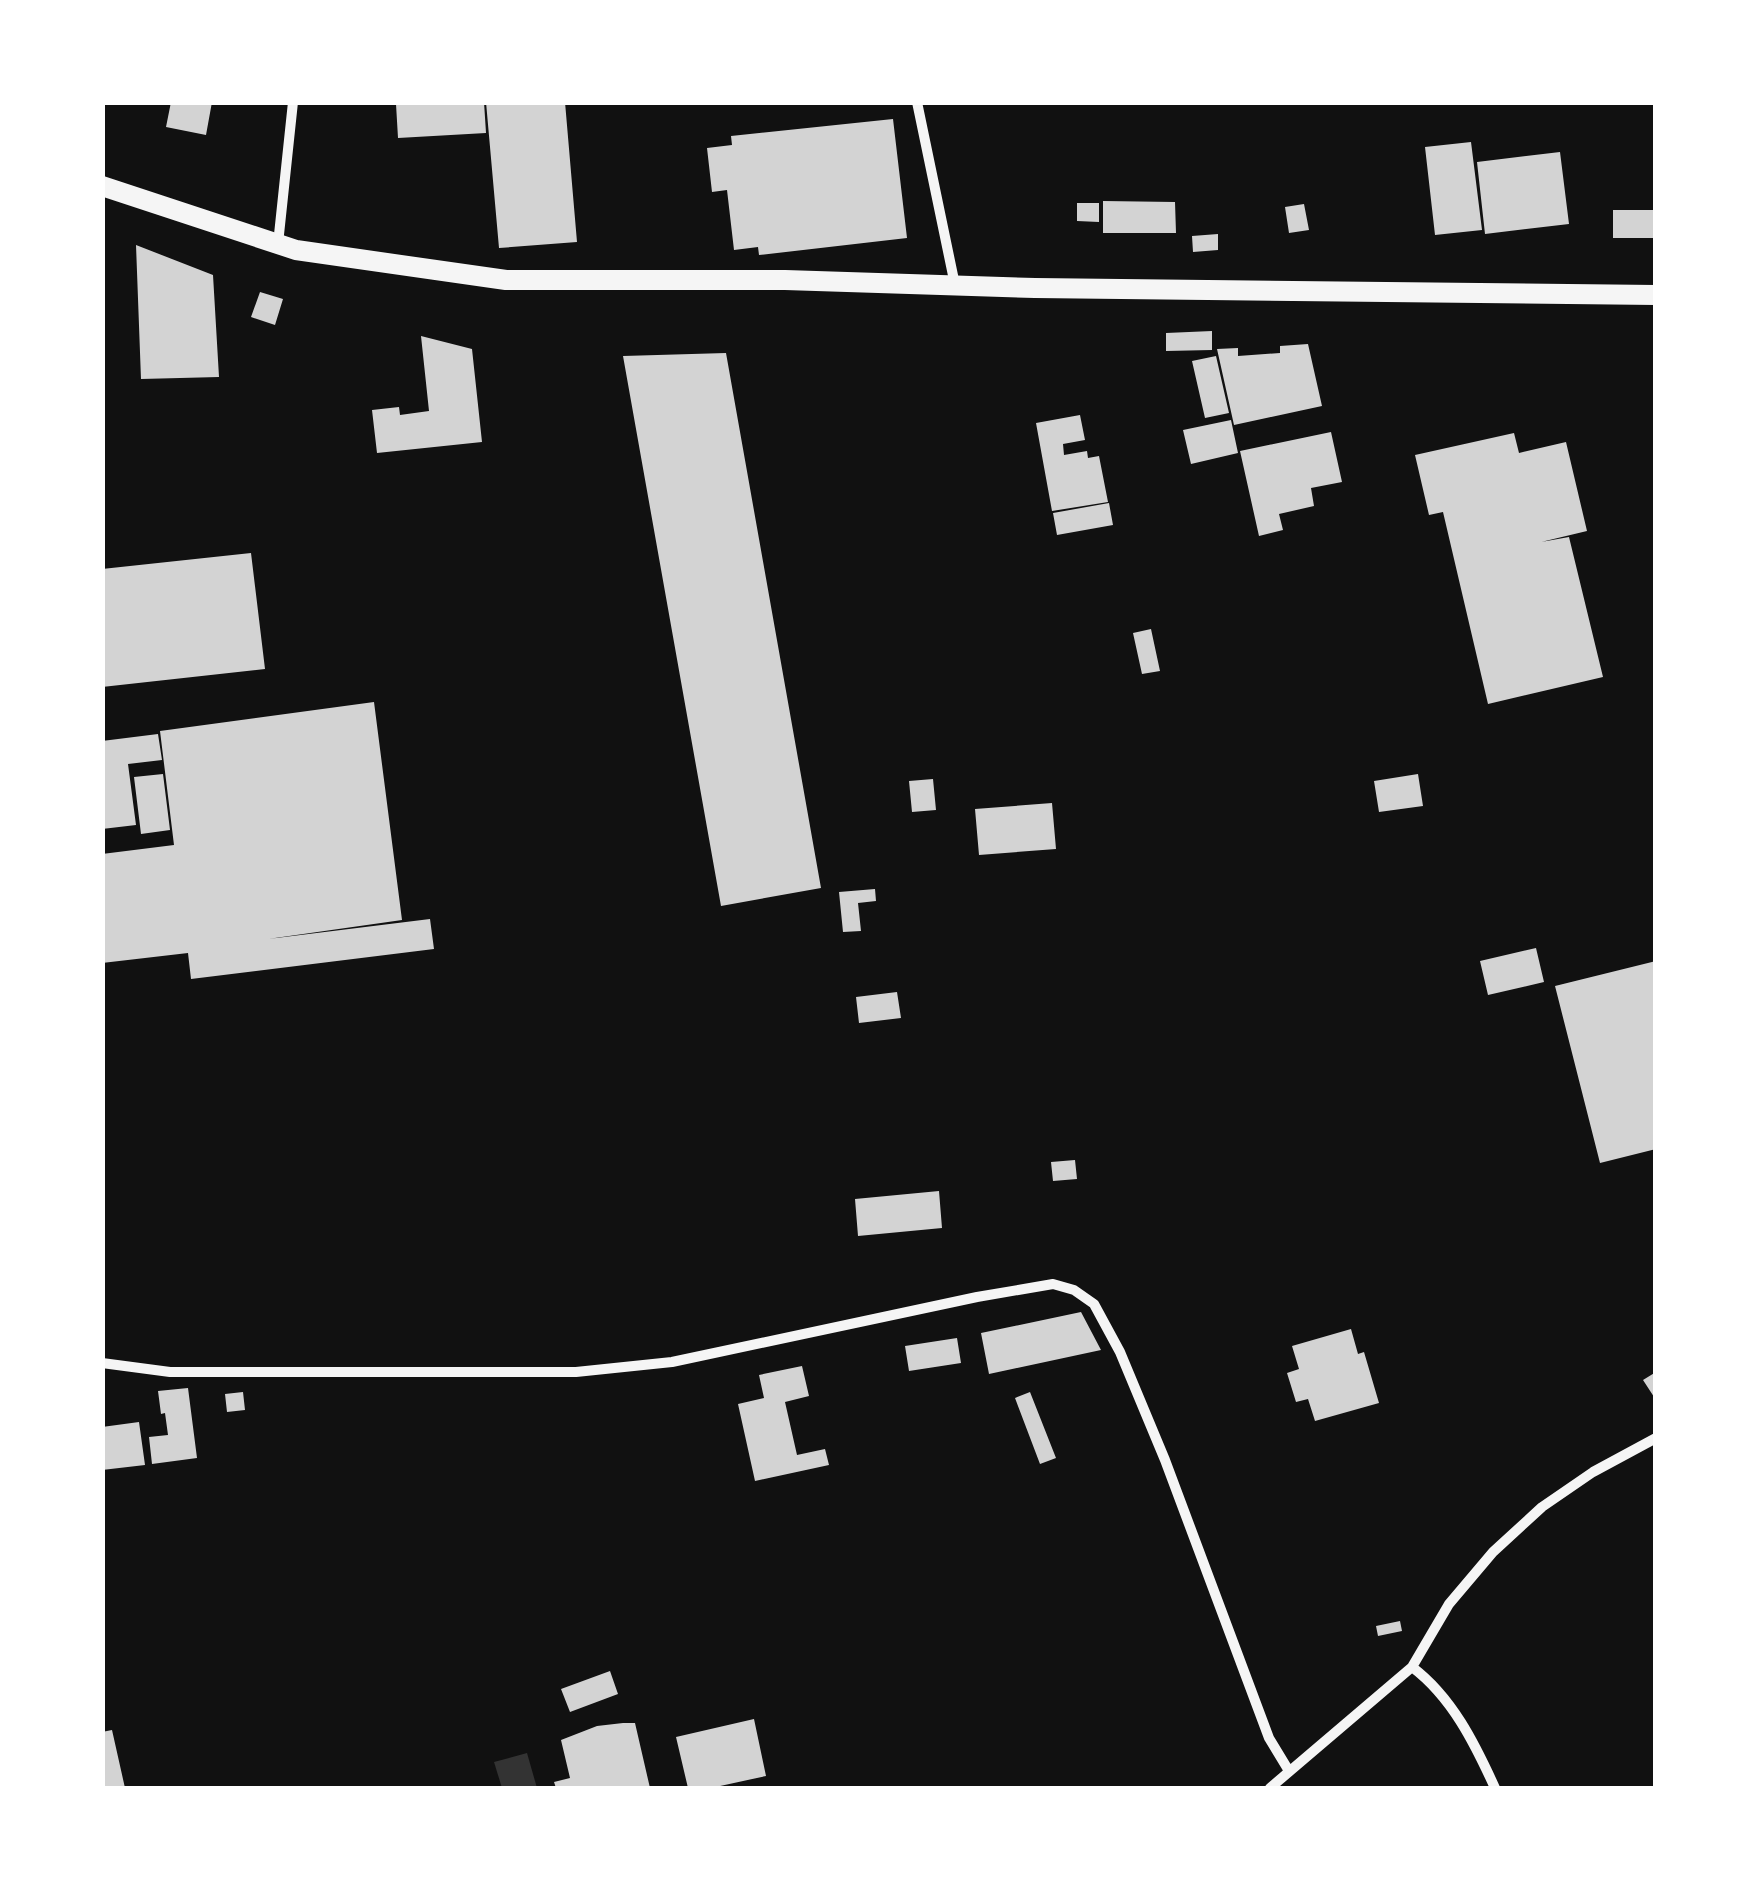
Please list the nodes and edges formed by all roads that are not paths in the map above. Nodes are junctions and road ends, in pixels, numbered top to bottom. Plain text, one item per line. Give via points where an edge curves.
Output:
1 (293, 102) edge
2 (918, 102) edge
3 (102, 186) edge
4 (278, 244) junction
5 (955, 285) junction
6 (1656, 294) edge
7 (102, 1364) edge
8 (1656, 1438) edge
9 (1412, 1668) junction
10 (1288, 1771) junction
11 (1270, 1788) edge
12 (1495, 1788) edge

1 - 4 street
2 - 5 street
3 - 4 main road
4 - 5 main road via 506,280
5 - 6 main road
7 - 10 street via 170,1372 576,1372 672,1362 1053,1284 1074,1290 1094,1304 1120,1352 1269,1738
8 - 9 street via 1592,1472 1493,1552 1449,1604
9 - 10 street
9 - 12 street via 1455,1712
10 - 11 street

